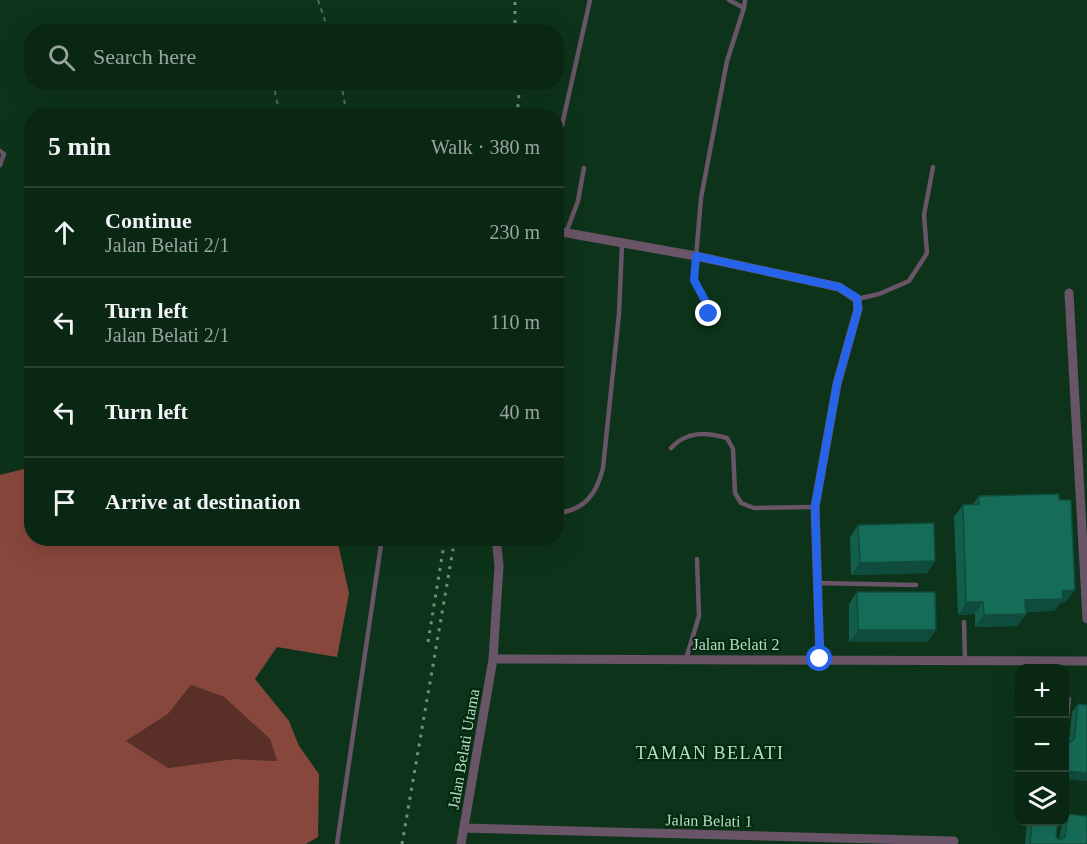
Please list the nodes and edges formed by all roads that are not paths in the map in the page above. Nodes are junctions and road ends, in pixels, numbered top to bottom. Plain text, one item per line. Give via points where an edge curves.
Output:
1 (590, 0) edge
2 (729, 0) edge
3 (745, 0) edge
4 (744, 8) junction
5 (564, 116) edge
6 (0, 151) edge
7 (0, 165) edge
8 (933, 166) dead end
9 (584, 168) dead end
10 (564, 228) edge
11 (564, 232) edge
12 (622, 244) junction
13 (696, 256) junction
14 (1069, 293) dead end
15 (857, 298) junction
16 (702, 321) dead end
17 (670, 448) dead end
18 (815, 507) junction
19 (564, 513) edge
20 (381, 546) edge
21 (497, 546) edge
22 (697, 559) dead end
23 (817, 583) junction
24 (916, 585) dead end
25 (1087, 619) edge
26 (964, 622) dead end
27 (493, 659) junction
28 (686, 659) junction
29 (820, 659) junction
30 (965, 660) junction
31 (1087, 661) edge
32 (464, 828) junction
33 (954, 841) dead end
34 (337, 844) edge
35 (461, 844) edge

1 - 5 lane
2 - 4 lane
3 - 4 lane
4 - 13 lane via 727,61 701,198
6 - 7 lane via 4,154
8 - 15 lane via 924,215 927,253 909,281 879,294
9 - 10 lane via 578,201
11 - 12 street
12 - 13 street
12 - 19 lane via 603,468 598,489 586,503
13 - 15 street via 839,287
13 - 16 lane via 694,280 709,314
14 - 25 street
15 - 18 street via 858,309 837,384
17 - 18 lane via 680,438 693,434 727,438 733,449 735,493 741,503 754,508
18 - 23 street
20 - 34 lane
21 - 27 street, Jalan Belati Utama
22 - 28 lane via 699,616
23 - 24 lane
23 - 29 street
26 - 30 lane
27 - 28 street, Jalan Belati 2
27 - 32 street, Jalan Belati Utama
28 - 29 street, Jalan Belati 2
29 - 30 street, Jalan Belati 2
30 - 31 street, Jalan Belati 2
32 - 33 street, Jalan Belati 1
32 - 35 street, Jalan Belati Utama

